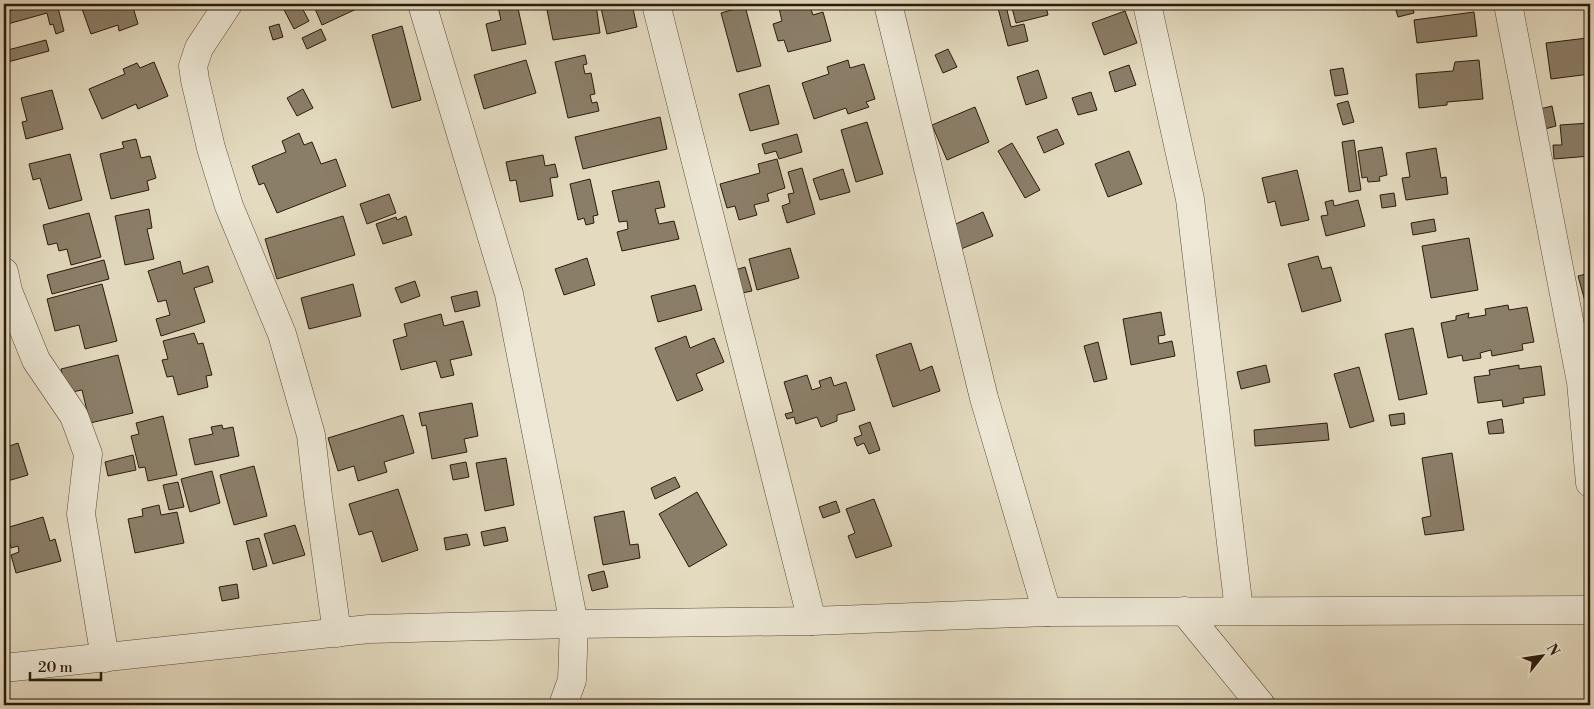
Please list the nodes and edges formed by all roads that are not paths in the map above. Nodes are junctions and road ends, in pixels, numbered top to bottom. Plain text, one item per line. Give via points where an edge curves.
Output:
1 (228, 4) edge
2 (422, 4) edge
3 (656, 4) edge
4 (888, 4) edge
5 (1147, 4) edge
6 (1508, 4) edge
7 (4, 272) edge
8 (1590, 483) edge
9 (1239, 610) junction
10 (1590, 610) edge
11 (1184, 611) junction
12 (1047, 612) junction
13 (812, 621) junction
14 (574, 624) junction
15 (337, 633) junction
16 (105, 658) junction
17 (4, 668) edge
18 (561, 703) edge
19 (1261, 705) edge

1 - 15 street via 199,48 193,66 195,80 229,206 282,334 311,435
2 - 14 street via 509,294
3 - 13 street
4 - 12 street via 984,398
5 - 9 street via 1190,199
6 - 8 street via 1581,382
7 - 16 street via 8,291 36,360 74,416 88,454 81,514
9 - 10 street
9 - 11 street
11 - 12 street
11 - 19 street
12 - 13 street
13 - 14 street
14 - 15 street
14 - 18 street via 572,680
15 - 16 street
16 - 17 street

